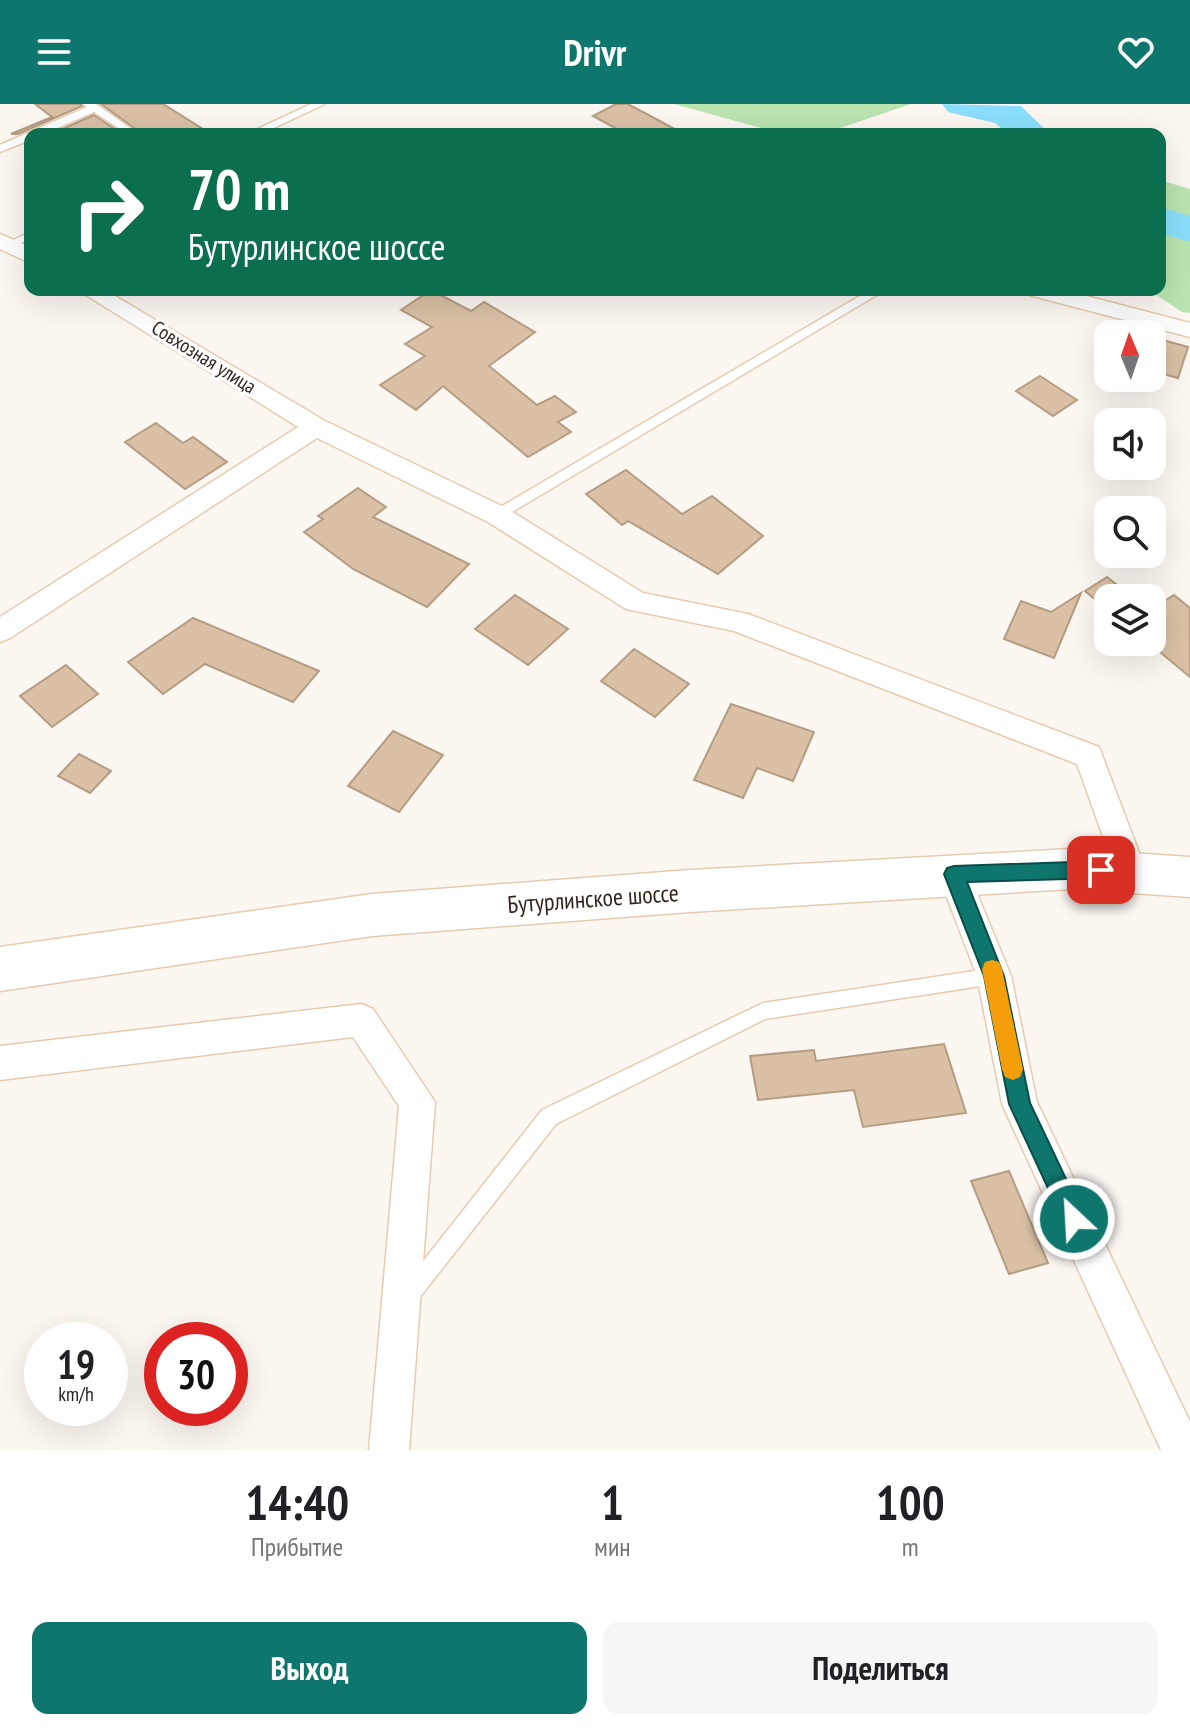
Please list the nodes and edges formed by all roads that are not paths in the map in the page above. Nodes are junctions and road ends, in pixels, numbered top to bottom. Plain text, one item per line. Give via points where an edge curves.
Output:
1 (320, 104) edge
2 (92, 106) edge
3 (46, 128) edge
4 (125, 128) edge
5 (266, 128) edge
6 (24, 138) edge
7 (0, 149) edge
8 (5, 242) edge
9 (24, 253) edge
10 (99, 296) edge
11 (869, 296) edge
12 (1060, 296) edge
13 (1190, 330) edge
14 (316, 427) junction
15 (497, 515) junction
16 (0, 631) edge
17 (1130, 871) junction
18 (954, 874) junction
19 (1190, 877) edge
20 (0, 969) edge
21 (994, 976) junction
22 (0, 1063) edge
23 (401, 1306) junction
24 (389, 1450) edge
25 (1182, 1450) edge

1 - 5 lane
2 - 3 lane
2 - 4 lane
6 - 7 lane
8 - 9 street
10 - 14 street, Совхозная улица
11 - 15 lane
12 - 13 street
14 - 15 street, Совхозная улица
14 - 16 street
15 - 17 street, Совхозная улица via 636,602 738,621 1089,756
17 - 18 main road, Бутурлинское шоссе
17 - 19 main road, Бутурлинское шоссе
18 - 20 main road, Бутурлинское шоссе via 372,915
18 - 21 street
21 - 23 lane via 763,1011 549,1117
21 - 25 street via 1020,1104
22 - 23 street via 361,1020 417,1102
23 - 24 street

